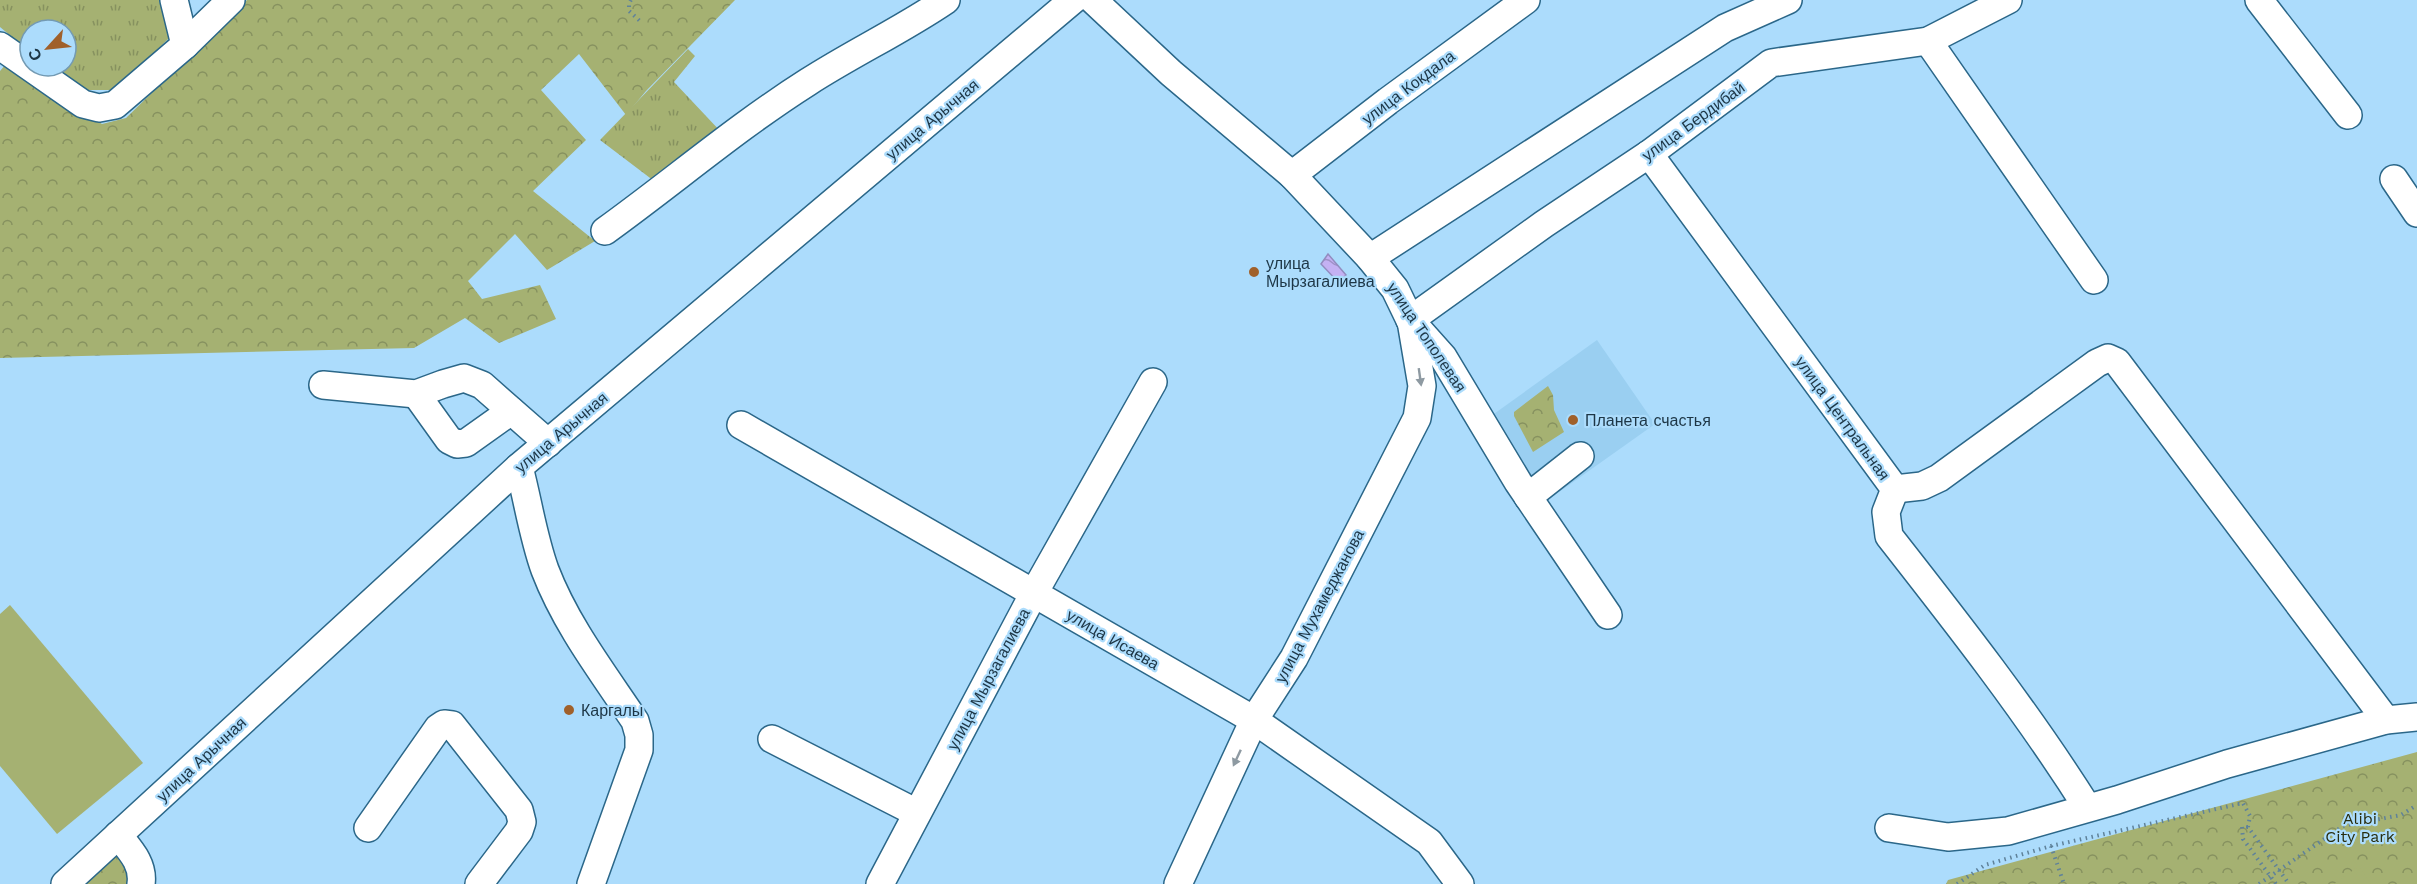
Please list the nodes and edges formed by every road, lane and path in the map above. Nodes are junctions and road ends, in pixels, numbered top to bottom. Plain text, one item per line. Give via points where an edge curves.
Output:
1 (174, 0) edge
2 (231, 0) edge
3 (632, 0) edge
4 (946, 0) edge
5 (1073, 0) edge
6 (1093, 0) edge
7 (1526, 0) edge
8 (1788, 0) edge
9 (2008, 0) edge
10 (2259, 0) edge
11 (641, 22) dead end
12 (1928, 41) junction
13 (185, 45) junction
14 (0, 46) edge
15 (2348, 115) dead end
16 (1649, 154) junction
17 (1292, 175) junction
18 (2394, 179) dead end
19 (2417, 213) edge
20 (605, 231) dead end
21 (1370, 258) junction
22 (2094, 280) dead end
23 (1410, 320) junction
24 (1153, 382) dead end
25 (323, 385) dead end
26 (416, 394) junction
27 (511, 411) junction
28 (741, 425) dead end
29 (548, 443) junction
30 (1580, 456) dead end
31 (519, 467) junction
32 (1895, 489) junction
33 (1528, 497) junction
34 (1034, 593) junction
35 (1608, 615) dead end
36 (2417, 717) edge
37 (1254, 720) junction
38 (2386, 720) junction
39 (772, 739) dead end
40 (2417, 805) edge
41 (2087, 807) junction
42 (917, 813) junction
43 (2248, 827) junction
44 (368, 828) dead end
45 (1889, 828) dead end
46 (118, 835) junction
47 (2051, 846) junction
48 (2279, 870) junction
49 (2270, 876) junction
50 (65, 884) edge
51 (141, 884) edge
52 (478, 884) edge
53 (591, 884) edge
54 (880, 884) edge
55 (1178, 884) edge
56 (1460, 884) edge
57 (1957, 884) edge
58 (2064, 884) edge
59 (2259, 884) edge
60 (2276, 884) edge
61 (2289, 884) edge

1 - 13 street
2 - 13 street
3 - 11 path via 629,11
4 - 20 street via 808,81
5 - 29 street, улица Арычная
6 - 17 street, улица Тополевая via 1171,73
7 - 17 street, улица Кокдала
8 - 21 street via 1725,28
9 - 12 street, улица Бердибай
10 - 15 street
12 - 16 street, улица Бердибай via 1771,63
12 - 22 street
13 - 14 street via 115,105 99,108 83,104
16 - 23 street, улица Бердибай
16 - 32 street, улица Центральная
17 - 21 street, улица Тополевая
18 - 19 street
21 - 23 street, улица Тополевая via 1395,289
23 - 33 street, улица Тополевая via 1443,357
23 -> 37 street, улица Мухамеджанова via 1422,386 1417,418 1294,658
24 - 34 street, улица Мырзагалиева
25 - 26 street
26 - 27 street via 464,378 482,386
26 - 27 street via 449,440 457,444 466,444
27 - 29 street
28 - 34 street, улица Исаева
29 - 31 street, улица Арычная
30 - 33 street
31 - 46 street, улица Арычная
31 - 53 street via 544,568 570,622 635,721 639,735 639,750
32 - 38 street via 1922,486 1939,478 2097,363 2108,358 2117,362
32 - 41 street, улица Центральная via 1886,512 1889,536 1990,665
33 - 35 street, улица Тополевая
34 - 37 street, улица Исаева
34 - 42 street, улица Мырзагалиева
36 - 38 street
37 -> 55 street, улица Мухамеджанова
37 - 56 street, улица Исаева via 1429,842
38 - 41 street
39 - 42 street
40 - 48 path via 2401,815 2343,826
41 - 45 street via 2008,831 1948,837
42 - 54 street, улица Мырзагалиева
43 - 47 path via 2250,816 2243,803
43 - 48 path
43 - 49 path via 2242,827 2243,839
44 - 52 street via 438,728 452,725 519,810 522,822
46 - 50 street, улица Арычная
46 - 51 street via 138,862
47 - 57 path via 1984,865
47 - 58 path
48 - 49 path
48 - 61 path
49 - 59 path
49 - 60 path

